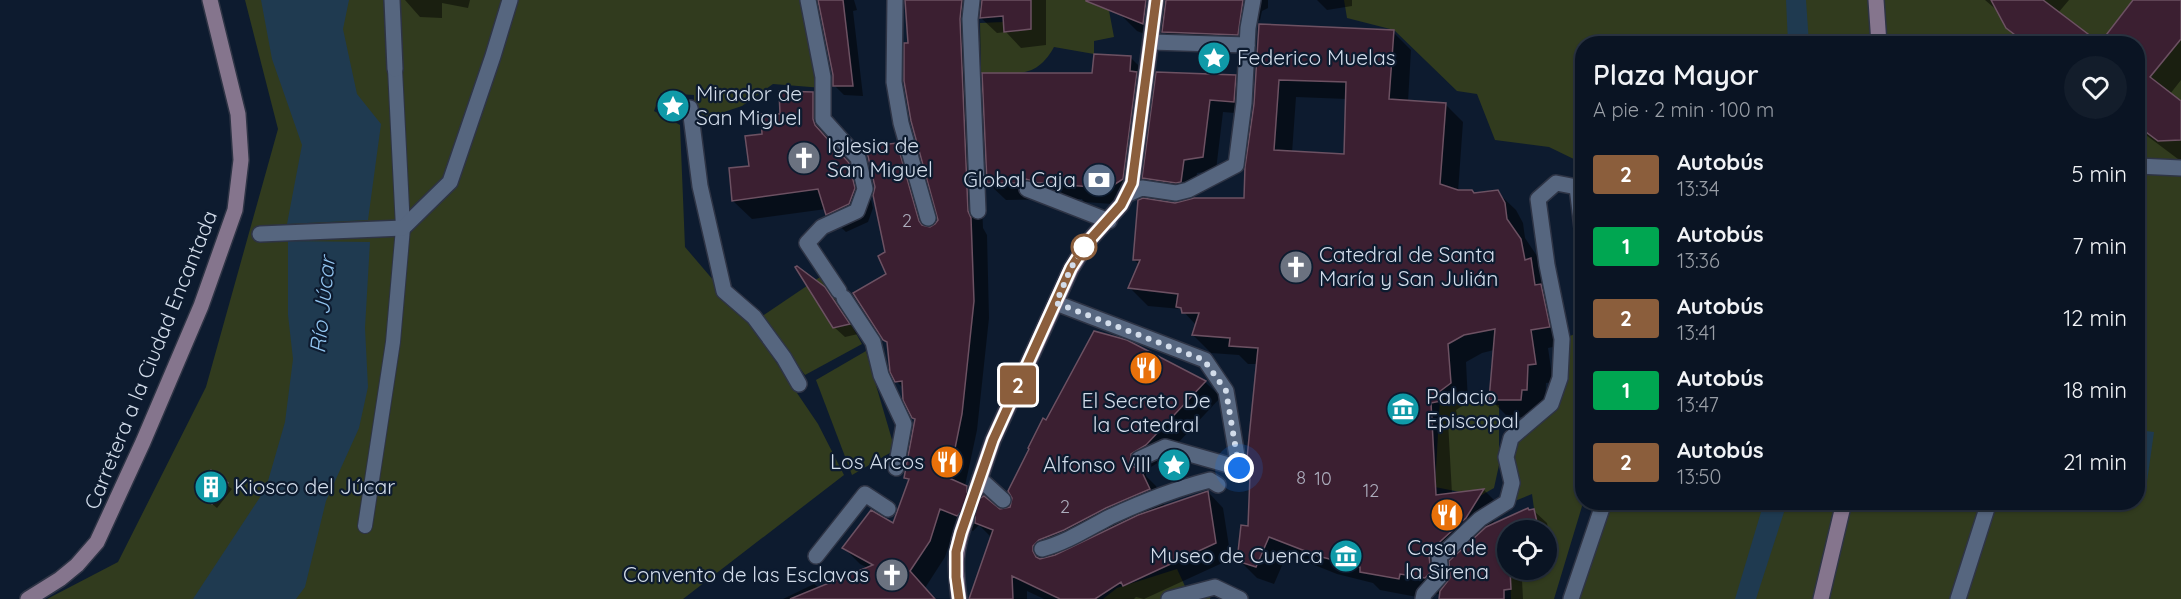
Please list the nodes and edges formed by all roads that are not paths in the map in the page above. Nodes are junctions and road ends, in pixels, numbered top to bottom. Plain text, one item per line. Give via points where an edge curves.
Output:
1 (210, 0) edge
2 (392, 0) edge
3 (510, 0) edge
4 (807, 0) edge
5 (895, 0) edge
6 (972, 0) edge
7 (1156, 0) edge
8 (1253, 0) edge
9 (1876, 0) edge
10 (1878, 36) edge
11 (1151, 42) junction
12 (1247, 45) junction
13 (395, 69) joint
14 (690, 108) dead end
15 (2145, 166) edge
16 (2181, 168) edge
17 (1575, 187) edge
18 (1027, 189) dead end
19 (1129, 189) junction
20 (978, 211) dead end
21 (928, 218) dead end
22 (1109, 220) junction
23 (403, 228) junction
24 (260, 234) dead end
25 (1056, 303) junction
26 (799, 384) dead end
27 (1139, 459) dead end
28 (896, 468) dead end
29 (1218, 485) dead end
30 (1003, 500) dead end
31 (888, 509) dead end
32 (1601, 510) edge
33 (1842, 510) edge
34 (1986, 510) edge
35 (966, 519) tunnel mouth
36 (365, 526) dead end
37 (1042, 549) dead end
38 (816, 556) dead end
39 (28, 599) edge
40 (959, 599) edge
41 (1169, 599) edge
42 (1240, 599) edge
43 (1423, 599) edge
44 (1571, 599) edge
45 (1821, 599) edge
46 (1958, 599) edge

1 - 39 street, Carretera a la Ciudad Encantada via 238,114 241,160 235,210 201,306 106,525 88,554 60,579
2 - 13 street
3 - 23 street via 450,182
4 - 28 street via 823,76 823,119 858,158 865,189 857,212 822,227 807,243 873,342 881,375 903,424
5 - 21 street via 894,82 901,123
6 - 20 street
7 - 11 street
8 - 12 street
9 - 10 street
11 - 12 street
11 - 19 street
12 - 19 street via 1236,165 1176,193
13 - 23 lane
14 - 26 street via 700,186 724,291 754,316
15 - 16 street
17 - 43 street via 1556,183 1538,199 1562,339 1560,378 1551,404 1511,438 1506,457 1512,483 1507,502 1479,519 1439,555 1442,575
18 - 22 street
19 - 22 street
22 - 25 street via 1071,268
23 - 24 street
23 - 36 lane via 393,342
25 - 27 street via 1204,360 1226,391 1239,468 1165,447
25 - 30 street via 993,440 978,484
29 - 37 street via 1210,480 1177,489 1110,517 1061,544
31 - 38 street via 865,494
32 - 44 street
33 - 45 street
34 - 46 street
35 - 40 street via 956,552
41 - 42 street via 1215,587

